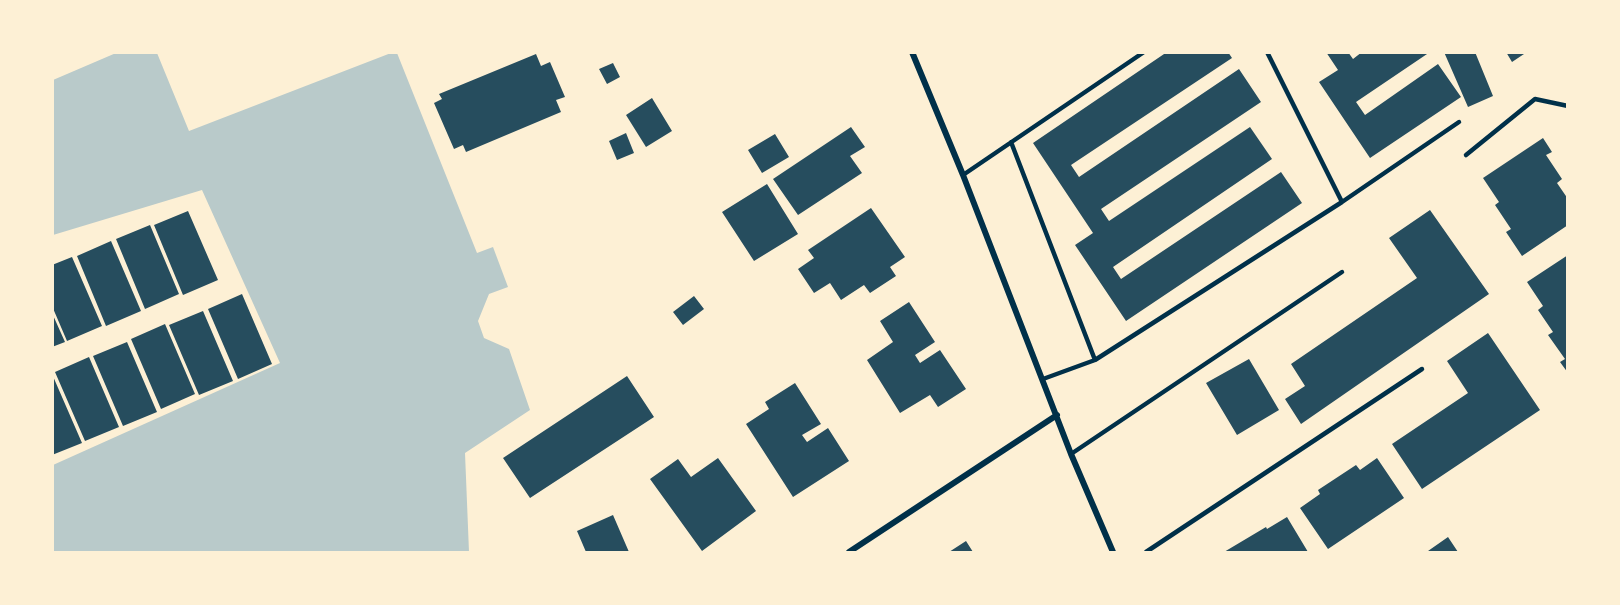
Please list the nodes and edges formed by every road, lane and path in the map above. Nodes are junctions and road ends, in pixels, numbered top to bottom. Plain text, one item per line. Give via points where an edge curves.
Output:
1 (912, 52) edge
2 (1144, 52) edge
3 (1267, 52) edge
4 (1568, 106) edge
5 (1459, 122) dead end
6 (1011, 142) junction
7 (1466, 155) dead end
8 (963, 175) junction
9 (1342, 202) junction
10 (1342, 272) dead end
11 (1095, 360) junction
12 (1422, 369) dead end
13 (1043, 379) junction
14 (1057, 415) junction
15 (1071, 454) junction
16 (849, 552) edge
17 (1113, 552) edge
18 (1146, 552) edge

1 - 8 street
2 - 6 lane
3 - 9 lane
4 - 7 lane via 1535,99
5 - 9 lane
6 - 8 lane
6 - 11 lane
8 - 13 street
9 - 11 lane
10 - 15 lane
11 - 13 lane
12 - 18 lane
13 - 14 street
14 - 15 street
14 - 16 street
15 - 17 street

